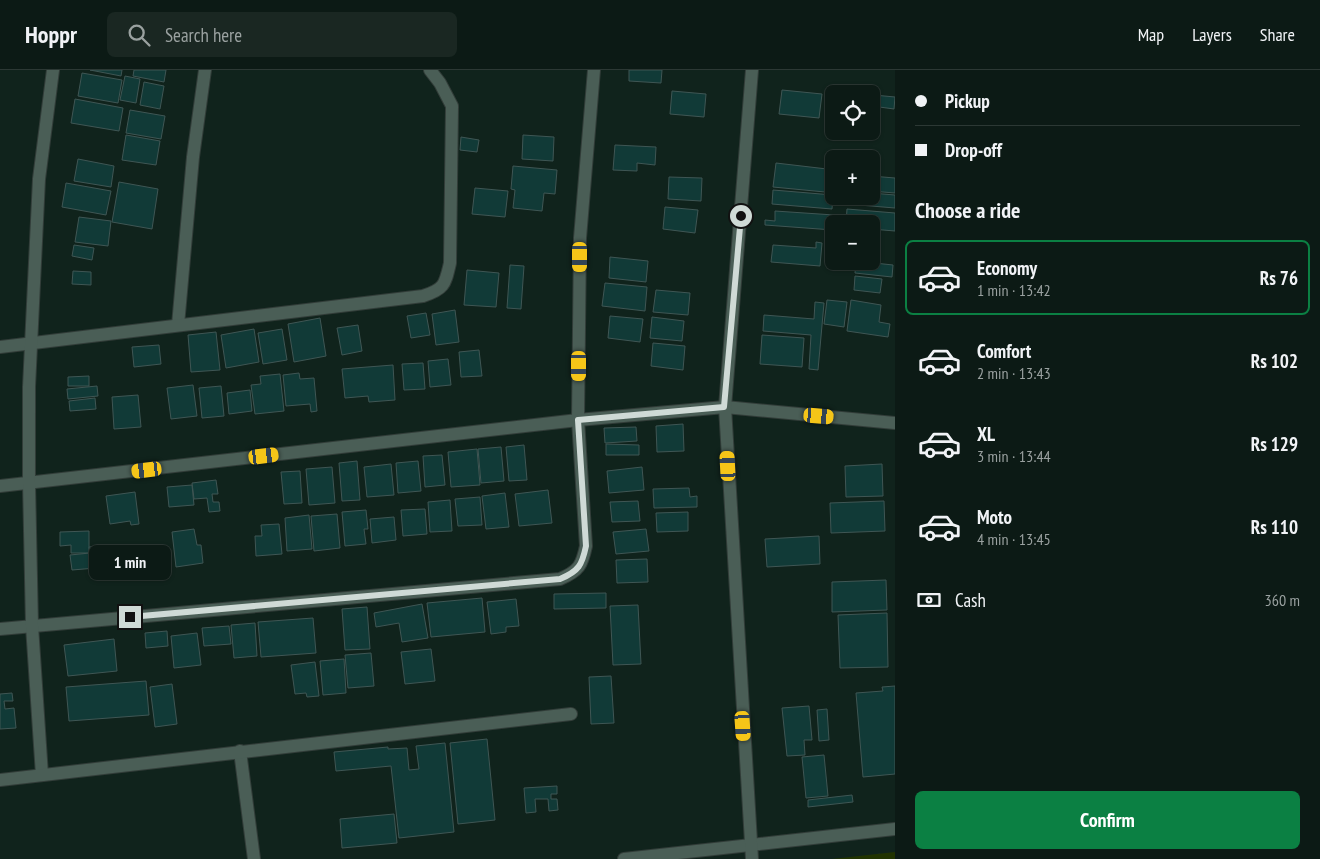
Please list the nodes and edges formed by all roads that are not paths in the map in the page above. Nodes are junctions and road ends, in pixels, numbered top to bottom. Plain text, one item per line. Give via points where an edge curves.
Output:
1 (53, 70) edge
2 (205, 70) edge
3 (430, 70) edge
4 (594, 70) edge
5 (752, 70) edge
6 (178, 326) junction
7 (32, 343) junction
8 (0, 346) edge
9 (724, 407) junction
10 (578, 420) junction
11 (895, 422) edge
12 (29, 483) junction
13 (0, 486) edge
14 (32, 626) junction
15 (0, 629) edge
16 (571, 714) dead end
17 (240, 751) junction
18 (42, 775) junction
19 (0, 780) edge
20 (895, 829) edge
21 (750, 845) junction
22 (254, 859) edge
23 (624, 859) edge
24 (752, 859) edge

1 - 7 street via 39,179
2 - 6 street via 193,157
3 - 6 street via 452,106 450,264 444,284 434,293 423,296
4 - 10 street via 580,238
5 - 9 street
6 - 7 street
7 - 8 street
7 - 12 street
9 - 10 street
9 - 11 street
9 - 21 street
10 - 12 street
10 - 14 street via 586,546 582,562 571,574 560,579
12 - 13 street
12 - 14 street
14 - 15 street
14 - 18 street
16 - 17 street
17 - 18 street
17 - 22 street
18 - 19 street
20 - 21 street
21 - 23 street
21 - 24 street

